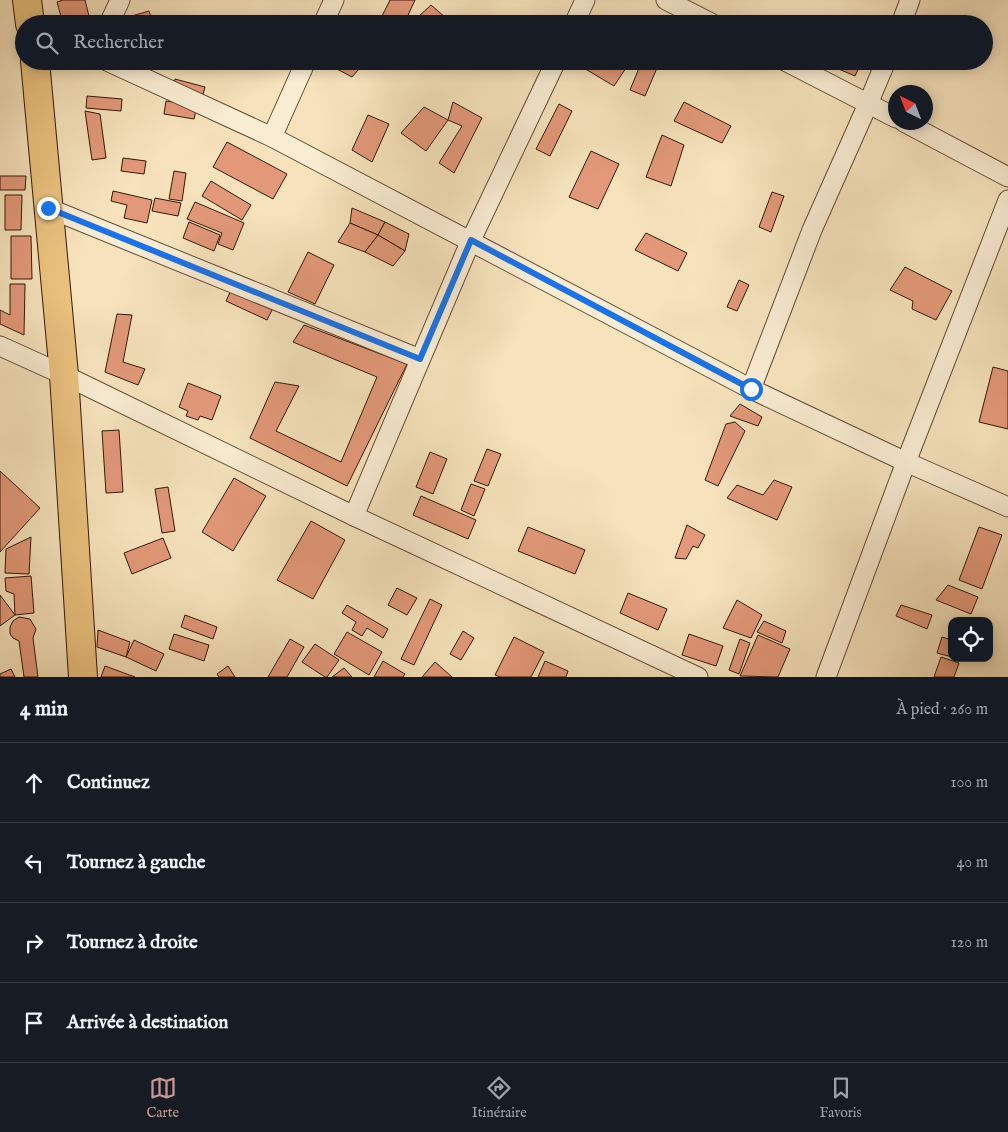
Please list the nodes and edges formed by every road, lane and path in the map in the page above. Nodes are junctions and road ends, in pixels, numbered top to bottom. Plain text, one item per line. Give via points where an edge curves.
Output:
1 (27, 0) edge
2 (120, 0) edge
3 (334, 0) edge
4 (585, 0) edge
5 (666, 0) edge
6 (910, 0) edge
7 (29, 15) edge
8 (113, 15) edge
9 (327, 15) edge
10 (578, 15) edge
11 (695, 15) edge
12 (904, 15) edge
13 (36, 70) edge
14 (127, 70) edge
15 (302, 70) edge
16 (552, 70) edge
17 (802, 70) edge
18 (882, 70) edge
19 (868, 104) junction
20 (888, 114) edge
21 (919, 130) edge
22 (272, 137) junction
23 (1008, 177) edge
24 (1008, 200) edge
25 (48, 208) junction
26 (471, 240) junction
27 (0, 346) edge
28 (420, 359) junction
29 (64, 375) junction
30 (751, 389) junction
31 (906, 462) junction
32 (1008, 507) edge
33 (354, 516) junction
34 (82, 677) edge
35 (698, 677) edge
36 (826, 677) edge

1 - 7 main road
2 - 8 street
3 - 9 street
4 - 10 street
5 - 11 street
6 - 12 street
13 - 25 main road
14 - 22 street
15 - 22 street
16 - 26 street
17 - 19 street
18 - 19 street
19 - 20 street
19 - 30 street via 812,230
21 - 23 street
22 - 26 street
24 - 31 street
25 - 28 street
25 - 29 main road
26 - 28 street
26 - 30 street
27 - 29 street
28 - 33 street
29 - 33 street
29 - 34 main road
30 - 31 street
31 - 32 street
31 - 36 street
33 - 35 street

